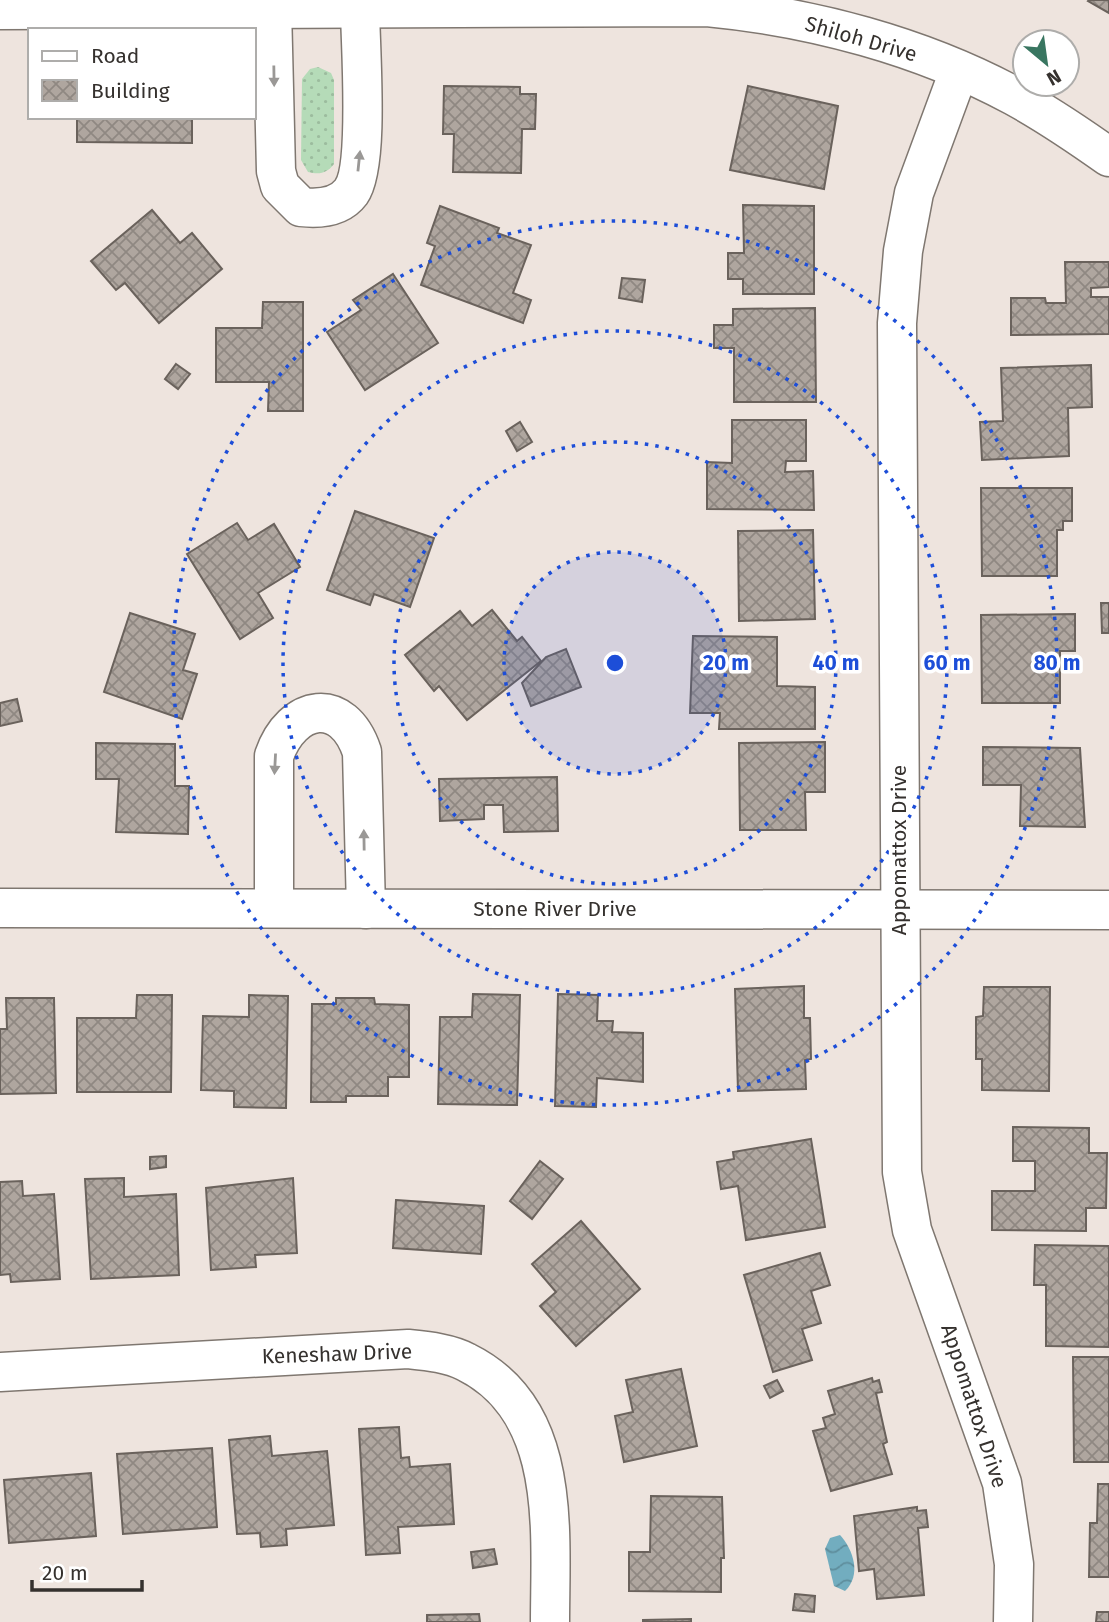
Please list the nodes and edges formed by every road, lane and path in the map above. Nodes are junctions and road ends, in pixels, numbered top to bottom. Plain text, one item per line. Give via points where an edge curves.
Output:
1 (272, 8) junction
2 (360, 8) junction
3 (0, 10) edge
4 (959, 71) junction
5 (1109, 157) edge
6 (0, 908) edge
7 (274, 908) junction
8 (366, 909) junction
9 (899, 910) junction
10 (1109, 910) edge
11 (0, 1372) edge
12 (551, 1622) edge
13 (1013, 1622) edge

1 - 2 street, Shiloh Drive
1 -> 2 street via 276,171 280,186 301,207 320,209 350,193 361,161
1 - 3 street, Shiloh Drive
2 - 4 street, Shiloh Drive via 707,7 763,12 893,45
4 - 5 street, Shiloh Drive via 1014,96
4 - 9 street, Appomattox Drive via 914,193 897,323
6 - 7 street, Stone River Drive
7 - 8 street, Stone River Drive
8 -> 7 street via 362,752 344,719 328,713 294,721 274,756
8 - 9 street, Stone River Drive
9 - 10 street, Stone River Drive
9 - 13 street, Appomattox Drive via 902,1172 912,1230 1002,1483 1014,1564
11 - 12 street, Keneshaw Drive via 408,1349 464,1361 494,1379 535,1435 550,1514

